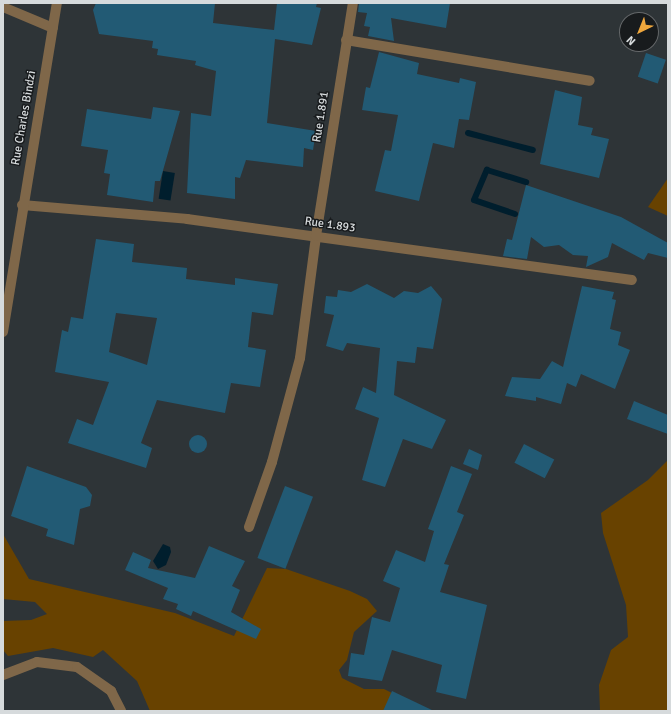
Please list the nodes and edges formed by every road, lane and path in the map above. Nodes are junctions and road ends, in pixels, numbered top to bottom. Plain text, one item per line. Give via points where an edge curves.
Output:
1 (57, 3) edge
2 (353, 3) edge
3 (3, 7) edge
4 (53, 28) junction
5 (346, 40) junction
6 (590, 81) dead end
7 (22, 205) junction
8 (316, 236) junction
9 (632, 280) dead end
10 (3, 332) edge
11 (249, 527) dead end
12 (3, 676) edge
13 (121, 711) edge

1 - 4 street, Rue Charles Bindzi
2 - 5 street, Rue 1.891
3 - 4 street
4 - 7 street, Rue Charles Bindzi
5 - 6 street
5 - 8 street, Rue 1.891
7 - 8 street, Rue 1.893
7 - 10 street, Rue Charles Bindzi
8 - 9 street, Rue 1.893 via 568,274
8 - 11 street, Rue 1.891 via 300,358 272,462
12 - 13 street via 37,662 78,667 111,691

